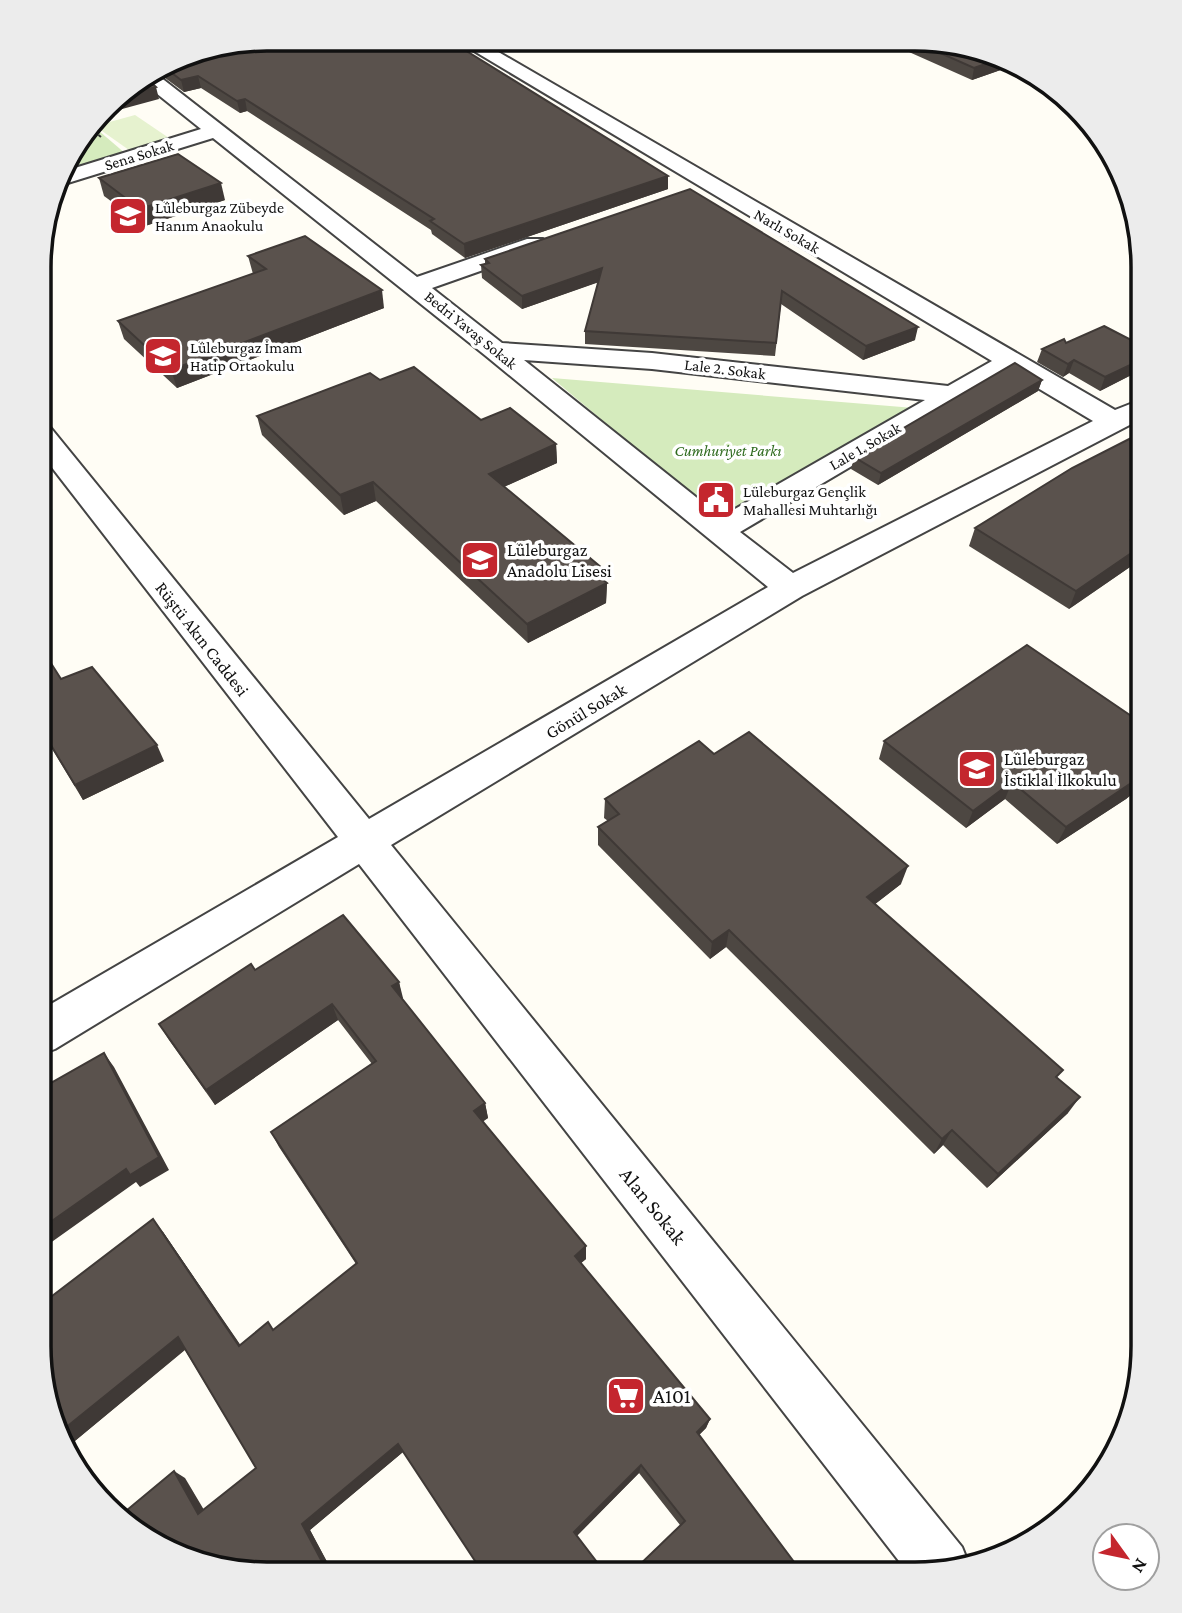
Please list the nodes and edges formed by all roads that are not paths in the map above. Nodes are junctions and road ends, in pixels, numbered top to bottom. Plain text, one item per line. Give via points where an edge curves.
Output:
1 (483, 51) edge
2 (155, 82) edge
3 (217, 130) junction
4 (71, 177) edge
5 (708, 185) junction
6 (683, 194) edge
7 (555, 238) edge
8 (415, 286) junction
9 (495, 350) junction
10 (1010, 362) junction
11 (953, 395) junction
12 (1128, 414) edge
13 (51, 447) edge
14 (719, 531) junction
15 (790, 588) junction
16 (363, 844) junction
17 (51, 1028) edge
18 (935, 1561) edge

1 - 5 street, Narlı Sokak
2 - 3 street, Bedri Yavaş Sokak
3 - 4 street, Sena Sokak
3 - 8 street, Bedri Yavaş Sokak
5 - 6 street
5 - 10 street, Narlı Sokak
7 - 8 street
8 - 9 street, Bedri Yavaş Sokak
9 - 11 street, Lale 2. Sokak via 652,361
9 - 14 street, Bedri Yavaş Sokak
10 - 11 street, Lale 1. Sokak
10 - 12 street, Narlı Sokak
11 - 14 street, Lale 1. Sokak
12 - 15 street, Gönül Sokak
13 - 16 street, Rüştü Akın Caddesi
14 - 15 street, Bedri Yavaş Sokak
15 - 16 street, Gönül Sokak
16 - 17 street, Gönül Sokak
16 - 18 street, Alan Sokak

